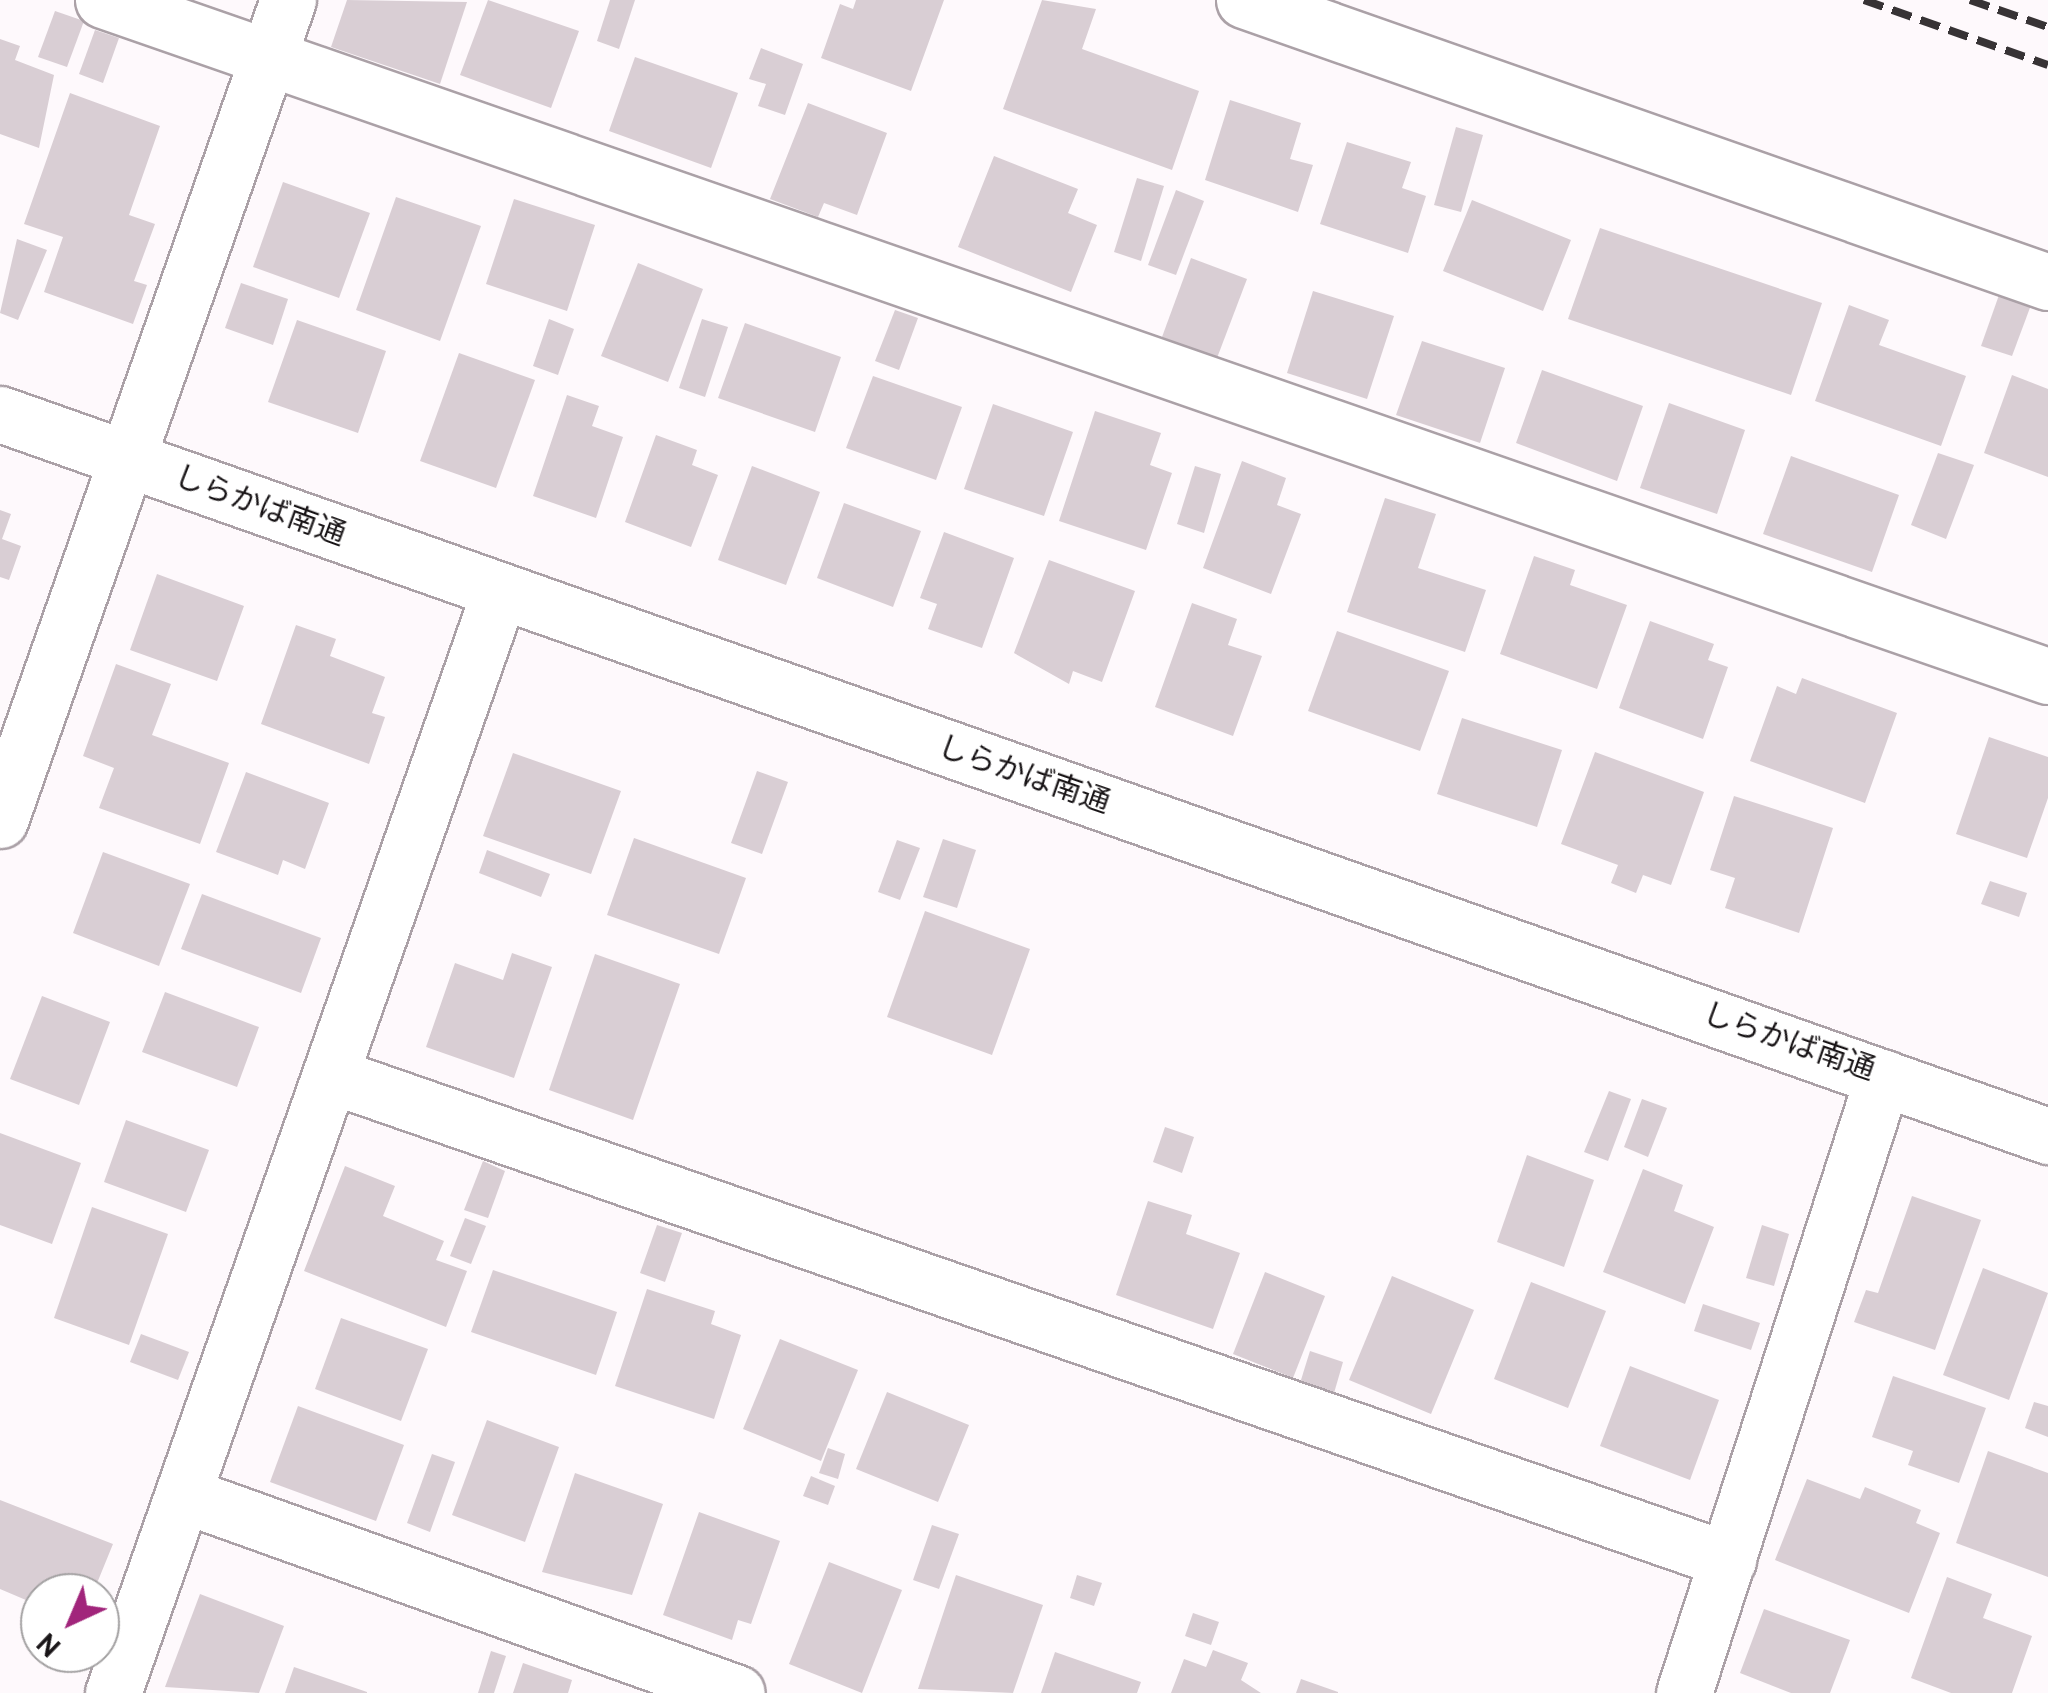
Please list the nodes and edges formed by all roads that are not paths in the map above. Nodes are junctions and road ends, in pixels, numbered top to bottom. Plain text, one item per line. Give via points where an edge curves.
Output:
1 (103, 0) edge
2 (288, 0) edge
3 (1244, 0) edge
4 (270, 60) junction
5 (2048, 282) edge
6 (0, 414) edge
7 (127, 460) junction
8 (500, 593) junction
9 (2048, 676) edge
10 (0, 820) edge
11 (330, 1075) junction
12 (1883, 1078) junction
13 (2048, 1136) edge
14 (184, 1495) junction
15 (1728, 1560) junction
16 (113, 1693) edge
17 (736, 1693) edge
18 (1684, 1693) edge

1 - 4 street
2 - 4 street
3 - 5 street
4 - 7 street
4 - 9 street
6 - 7 street, しらかば南通
7 - 8 street, しらかば南通
7 - 10 street
8 - 11 street
8 - 12 street, しらかば南通
11 - 14 street
11 - 15 street
12 - 13 street, しらかば南通
12 - 15 street
14 - 16 street
14 - 17 street
15 - 18 street

